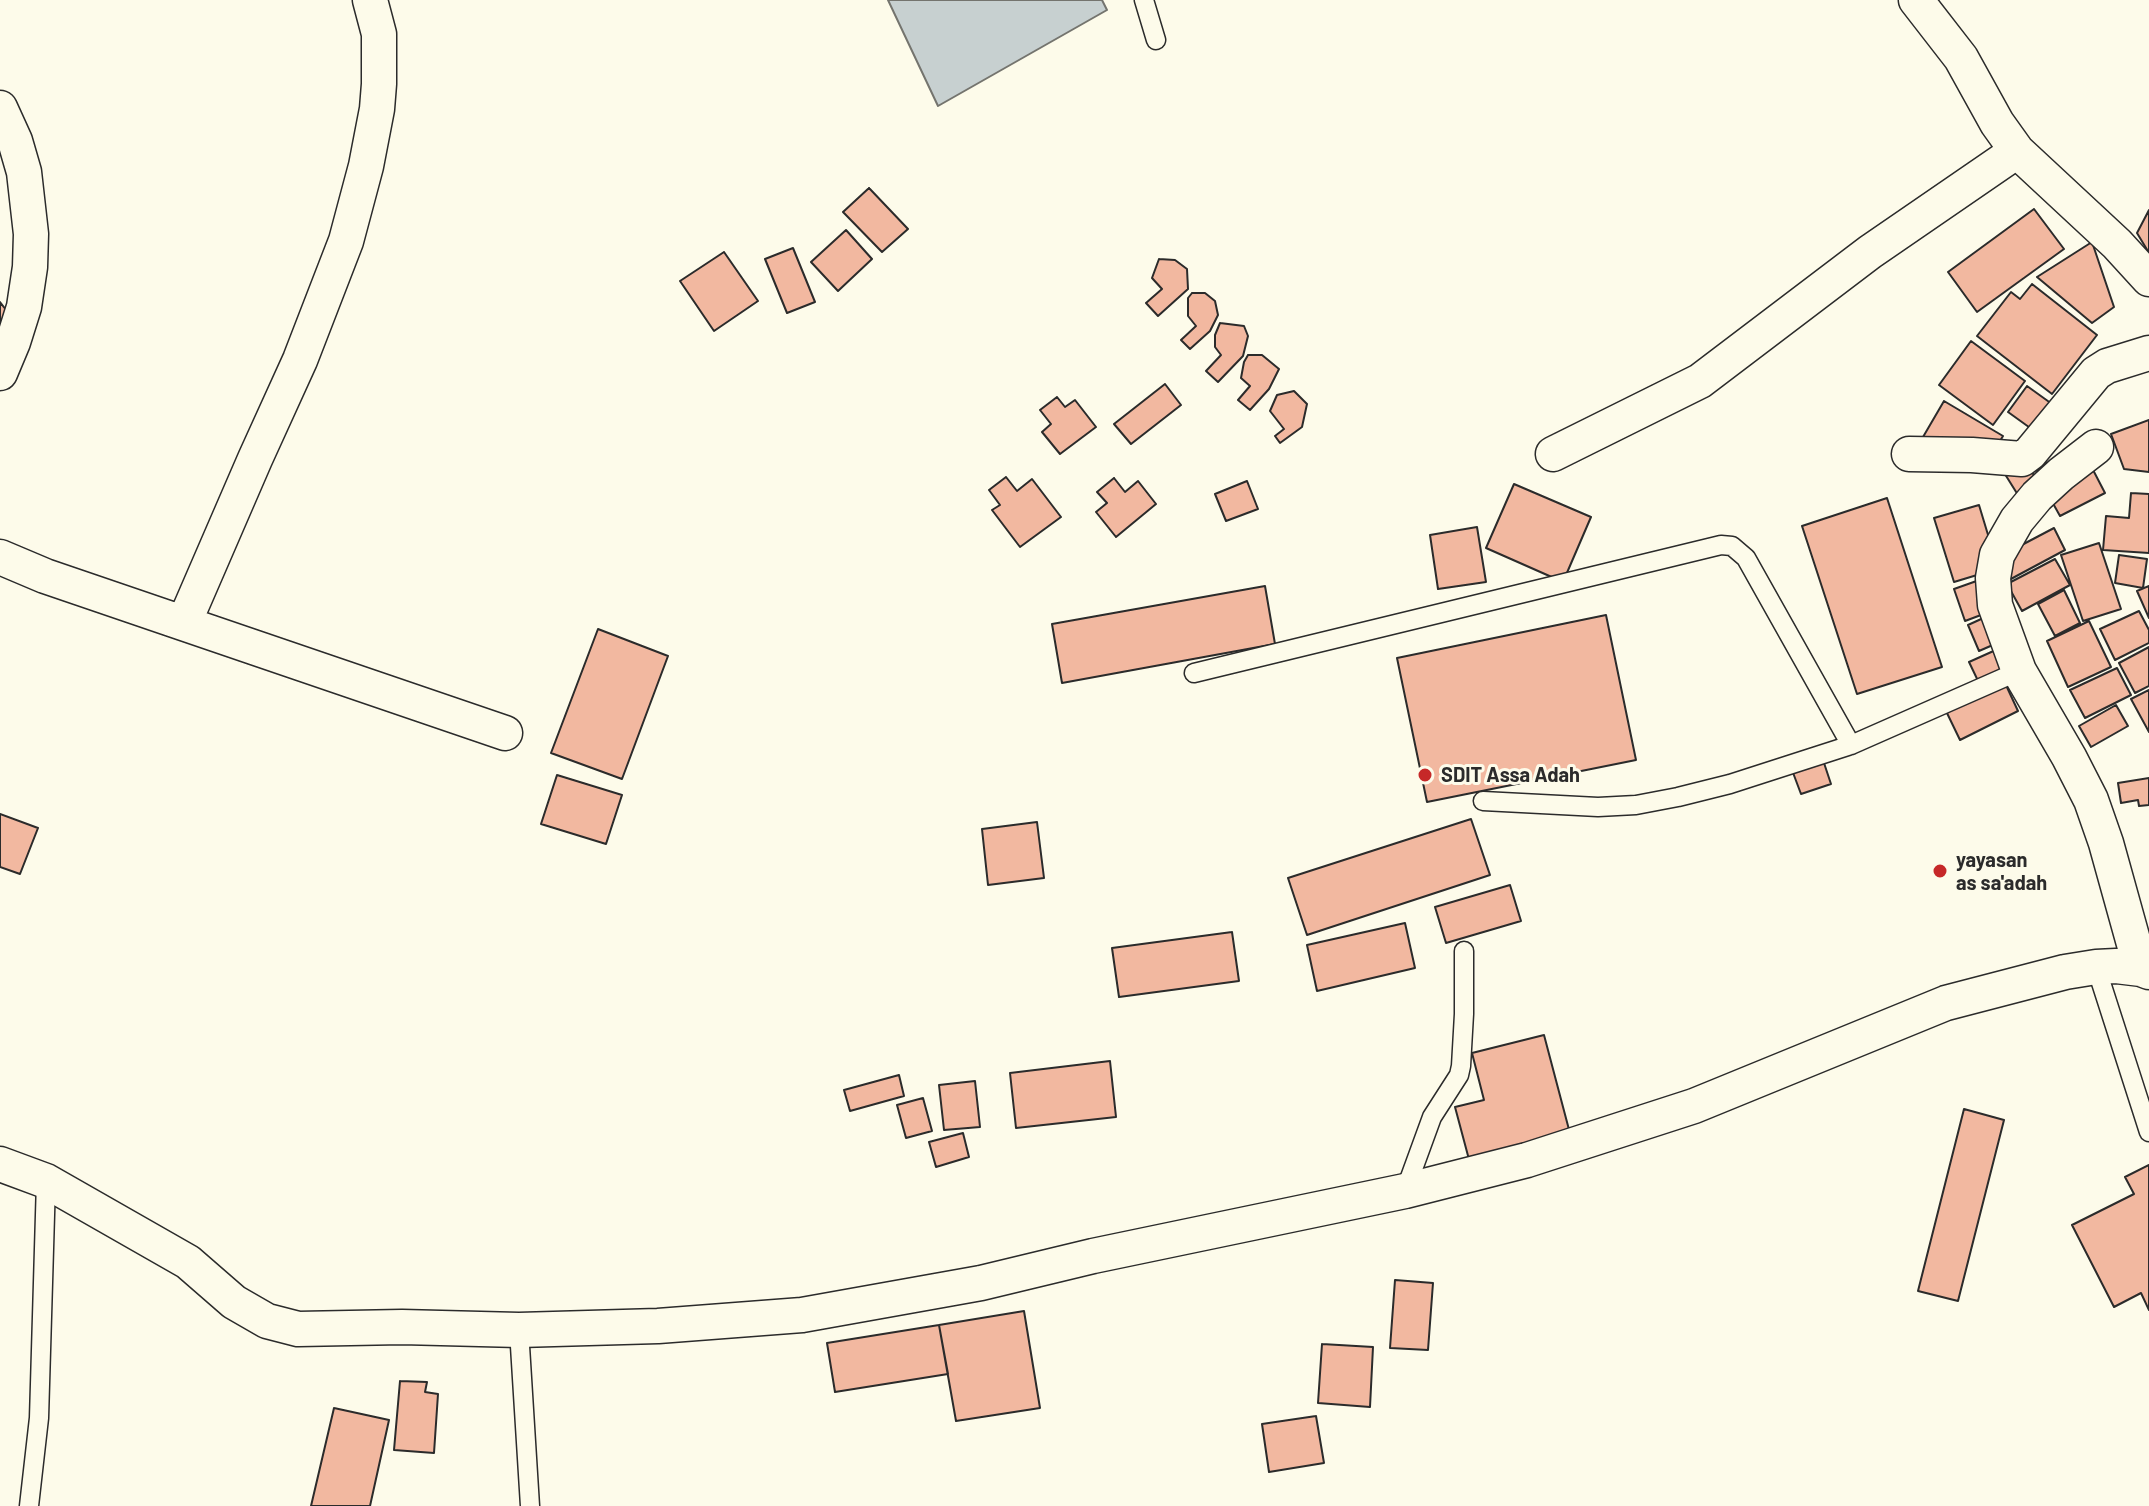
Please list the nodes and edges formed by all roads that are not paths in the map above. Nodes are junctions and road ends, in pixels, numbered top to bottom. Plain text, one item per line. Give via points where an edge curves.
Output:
1 (370, 0) edge
2 (1144, 0) edge
3 (1916, 0) edge
4 (1156, 40) dead end
5 (0, 108) edge
6 (2017, 151) junction
7 (2149, 279) edge
8 (2149, 353) edge
9 (0, 373) edge
10 (2096, 447) dead end
11 (1553, 454) dead end
12 (1909, 454) dead end
13 (0, 557) edge
14 (184, 623) junction
15 (2019, 671) junction
16 (1194, 673) dead end
17 (505, 733) dead end
18 (1851, 745) junction
19 (1483, 801) dead end
20 (1464, 951) dead end
21 (2096, 967) junction
22 (2145, 970) edge
23 (2149, 1132) edge
24 (0, 1164) edge
25 (46, 1181) junction
26 (1405, 1191) junction
27 (519, 1330) junction
28 (29, 1506) edge
29 (530, 1506) edge

1 - 14 street via 379,34 377,109 346,241 300,360
2 - 4 lane
3 - 6 street via 1961,58
5 - 9 street via 24,172 31,234 24,307
6 - 7 street
6 - 11 street via 1870,252 1700,381
8 - 12 street via 2096,373 2022,459
10 - 15 street via 2037,496 1997,555 1995,605
13 - 14 street
14 - 17 street
15 - 18 lane
15 - 22 street via 2091,800
16 - 18 lane via 1732,546 1746,558
18 - 19 lane via 1730,784 1636,805
20 - 26 lane via 1459,1075 1432,1117
21 - 22 street
21 - 23 lane
21 - 26 street via 1946,1003 1694,1106 1527,1160
24 - 25 street
25 - 27 street via 188,1262 234,1302 267,1321 298,1329
25 - 28 lane via 39,1418
26 - 27 street via 981,1283 802,1315
27 - 29 lane

